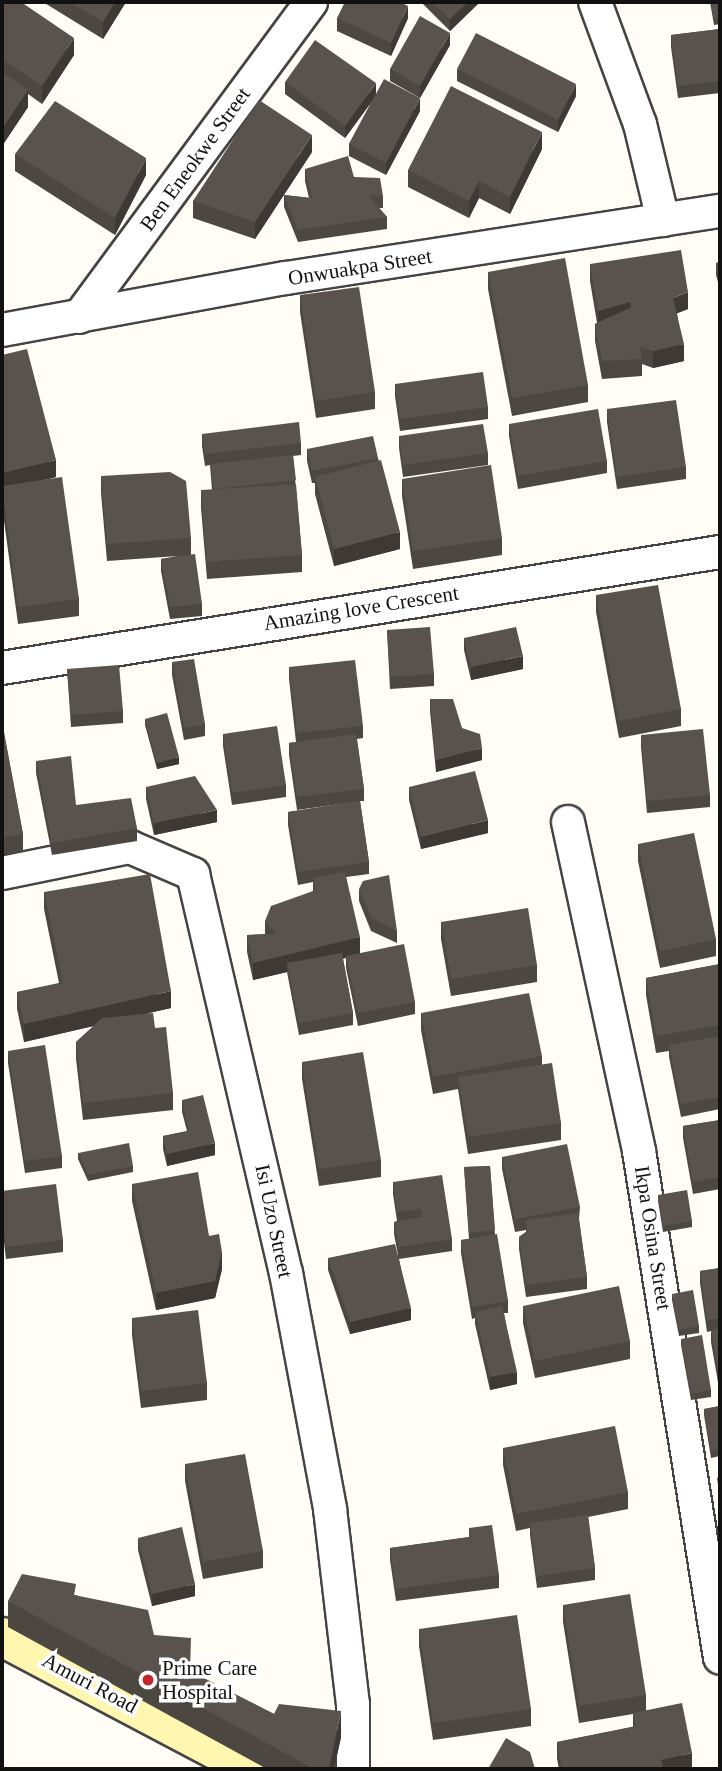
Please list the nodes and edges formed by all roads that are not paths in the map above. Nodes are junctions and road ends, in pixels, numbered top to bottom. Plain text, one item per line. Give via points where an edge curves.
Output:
1 (311, 2) edge
2 (595, 2) edge
3 (720, 211) edge
4 (663, 220) junction
5 (79, 317) junction
6 (2, 330) edge
7 (720, 552) edge
8 (2, 668) edge
9 (568, 822) dead end
10 (2, 873) edge
11 (2, 1637) edge
12 (720, 1658) edge
13 (252, 1769) edge
14 (353, 1769) edge

1 - 5 street, Ben Eneokwe Street
2 - 4 street via 640,124
3 - 4 street, Onwuakpa Street
4 - 5 street, Onwuakpa Street
5 - 6 street, Onwuakpa Street
7 - 8 street, Amazing love Crescent
9 - 12 street, Ikpa Osina Street via 639,1151
10 - 14 street, Isi Uzo Street via 130,847 193,874 286,1273 327,1496 353,1704
11 - 13 main road, Amuri Road

